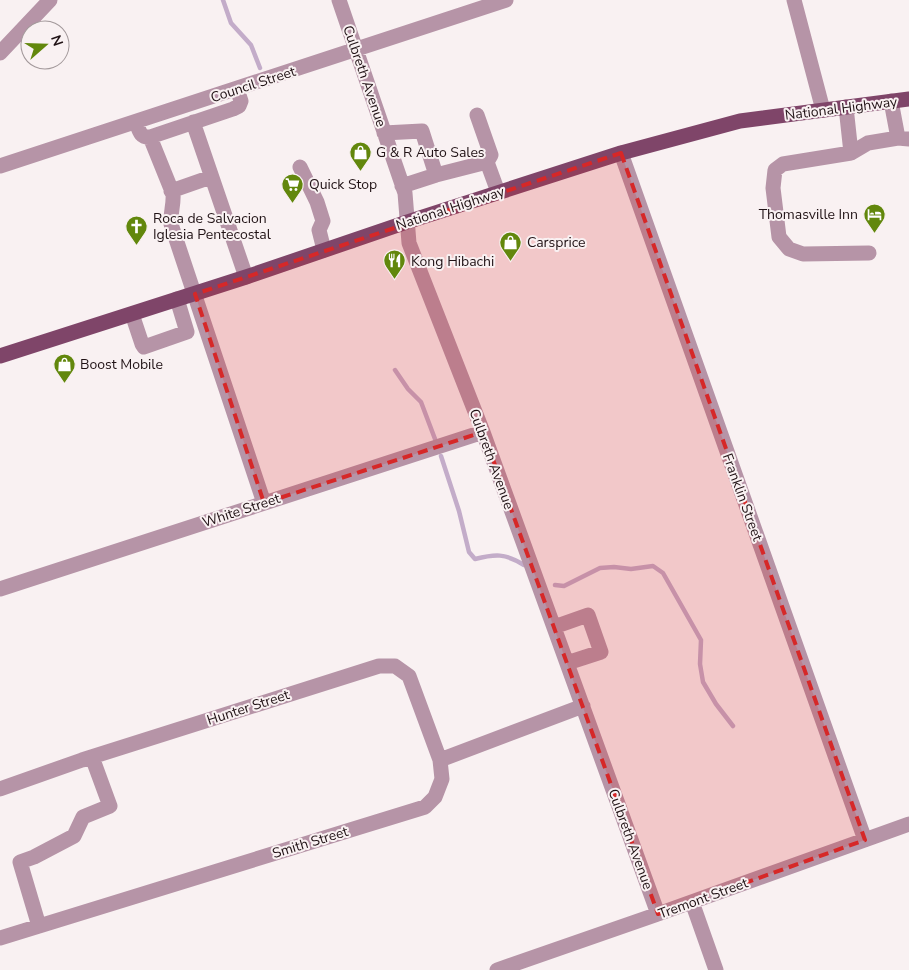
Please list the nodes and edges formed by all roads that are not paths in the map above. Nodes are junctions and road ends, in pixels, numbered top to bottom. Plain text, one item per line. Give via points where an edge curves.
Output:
1 (50, 0) edge
2 (339, 0) edge
3 (506, 0) edge
4 (794, 0) edge
5 (356, 50) junction
6 (0, 53) edge
7 (237, 89) junction
8 (909, 99) edge
9 (891, 101) junction
10 (846, 107) junction
11 (823, 110) junction
12 (477, 115) dead end
13 (136, 122) junction
14 (193, 122) junction
15 (384, 133) junction
16 (150, 137) junction
17 (903, 138) edge
18 (621, 153) junction
19 (852, 154) junction
20 (487, 162) junction
21 (0, 166) edge
22 (300, 167) dead end
23 (436, 175) junction
24 (212, 177) junction
25 (402, 186) junction
26 (172, 191) junction
27 (498, 192) junction
28 (407, 222) junction
29 (324, 250) junction
30 (869, 253) dead end
31 (246, 277) junction
32 (195, 294) junction
33 (177, 299) junction
34 (132, 314) junction
35 (0, 356) edge
36 (483, 432) junction
37 (264, 503) junction
38 (0, 589) edge
39 (554, 627) junction
40 (567, 663) junction
41 (583, 706) junction
42 (92, 757) junction
43 (440, 760) junction
44 (0, 789) edge
45 (909, 824) edge
46 (865, 840) junction
47 (692, 902) junction
48 (658, 914) junction
49 (39, 926) junction
50 (0, 938) edge
51 (497, 970) edge
52 (716, 970) edge

1 - 6 street
2 - 5 street, Culbreth Avenue
3 - 5 street, Council Street
4 - 11 street
5 - 7 street, Council Street
5 - 15 street, Culbreth Avenue
7 - 13 street, Council Street
7 - 14 street via 241,101 239,106
8 - 9 main road, National Highway
9 - 10 main road, National Highway
9 - 17 street
10 - 11 main road, National Highway
10 - 19 street
11 - 18 main road, National Highway via 740,121
12 - 20 street via 491,156
13 - 16 street via 141,135
13 - 21 street, Council Street
14 - 16 street
14 - 24 street
15 - 23 street via 422,131
15 - 25 street, Culbreth Avenue
16 - 26 street
17 - 19 street via 868,143
18 - 27 main road, National Highway
18 - 46 street, Franklin Street
19 - 30 street via 783,164 775,170 773,188 779,236 789,249 802,254
20 - 23 street
20 - 27 street
22 - 29 street via 323,220 319,230
23 - 25 street
24 - 26 street
24 - 31 street
25 - 28 street, Culbreth Avenue
26 - 32 street via 171,224
27 - 28 main road, National Highway
28 - 29 main road, National Highway
28 - 36 street, Culbreth Avenue via 409,243
29 - 31 main road, National Highway
31 - 32 main road, National Highway
32 - 33 main road, National Highway
32 - 37 street
33 - 34 main road, National Highway
33 - 34 street via 186,332 144,347
34 - 35 main road, National Highway
36 - 37 street, White Street
36 - 39 street, Culbreth Avenue
37 - 38 street, White Street
39 - 40 street, Culbreth Avenue
39 - 40 street via 588,615 601,652
40 - 41 street, Culbreth Avenue
41 - 43 street
41 - 48 street, Culbreth Avenue
42 - 43 street, Hunter Street via 378,666 395,666 409,676
42 - 44 street, Hunter Street
42 - 49 street via 110,806 83,817 74,836 20,862
43 - 49 street, Smith Street via 442,780 435,797 425,807
45 - 46 street, Tremont Street
46 - 47 street, Tremont Street
47 - 48 street, Tremont Street
47 - 52 street
48 - 51 street, Tremont Street
49 - 50 street, Smith Street

